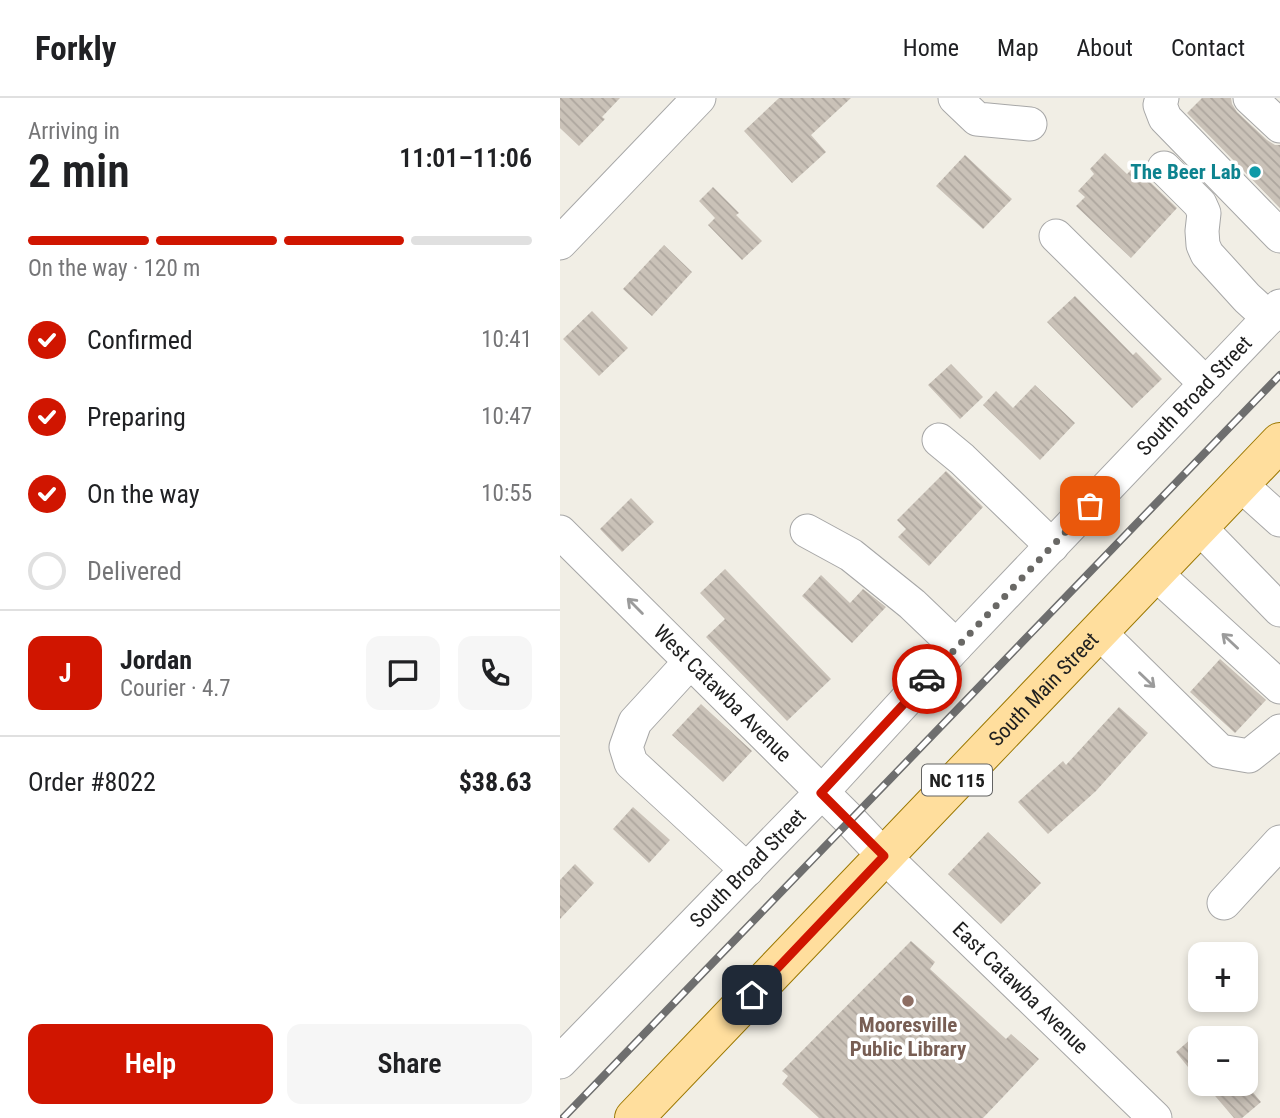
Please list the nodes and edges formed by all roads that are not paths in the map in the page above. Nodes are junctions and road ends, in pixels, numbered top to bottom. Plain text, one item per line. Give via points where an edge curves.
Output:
1 (699, 98) edge
2 (955, 98) edge
3 (1162, 98) edge
4 (1250, 98) edge
5 (1030, 124) dead end
6 (1280, 126) edge
7 (1164, 168) dead end
8 (1056, 236) dead end
9 (1280, 236) edge
10 (560, 243) edge
11 (1274, 312) edge
12 (1206, 384) junction
13 (939, 440) dead end
14 (1280, 442) edge
15 (1240, 484) junction
16 (1280, 520) edge
17 (1199, 527) junction
18 (807, 531) dead end
19 (560, 532) edge
20 (1052, 547) junction
21 (1155, 573) junction
22 (1280, 610) edge
23 (1099, 632) junction
24 (956, 646) junction
25 (690, 662) junction
26 (1280, 687) edge
27 (1280, 731) edge
28 (821, 793) junction
29 (1280, 842) edge
30 (884, 856) junction
31 (747, 870) junction
32 (1224, 903) dead end
33 (560, 1062) edge
34 (634, 1118) edge
35 (1155, 1118) edge

1 - 10 street
2 - 5 street via 977,119
3 - 9 street via 1165,118
4 - 6 street
7 - 11 street via 1200,204 1207,254 1247,298
8 - 12 street
11 - 12 street, South Broad Street
12 - 20 street, South Broad Street
13 - 20 street
14 - 15 main road, South Main Street / NC 115
15 - 16 street
15 - 17 main road, South Main Street / NC 115
17 - 21 main road, South Main Street / NC 115
17 - 22 street
18 - 24 street via 851,555
25 -> 19 street, West Catawba Avenue
20 - 24 street, South Broad Street
21 - 23 main road, South Main Street / NC 115
26 -> 21 street
23 -> 27 street via 1220,751 1249,756
23 - 30 main road, South Main Street / NC 115
24 - 28 street, South Broad Street
25 - 28 street, West Catawba Avenue
25 - 31 street via 635,722 626,747 631,763
28 - 30 street, West Catawba Avenue
28 - 31 street, South Broad Street
29 - 32 street
30 - 34 main road, South Main Street / NC 115
30 - 35 street, East Catawba Avenue
31 - 33 street, South Broad Street

